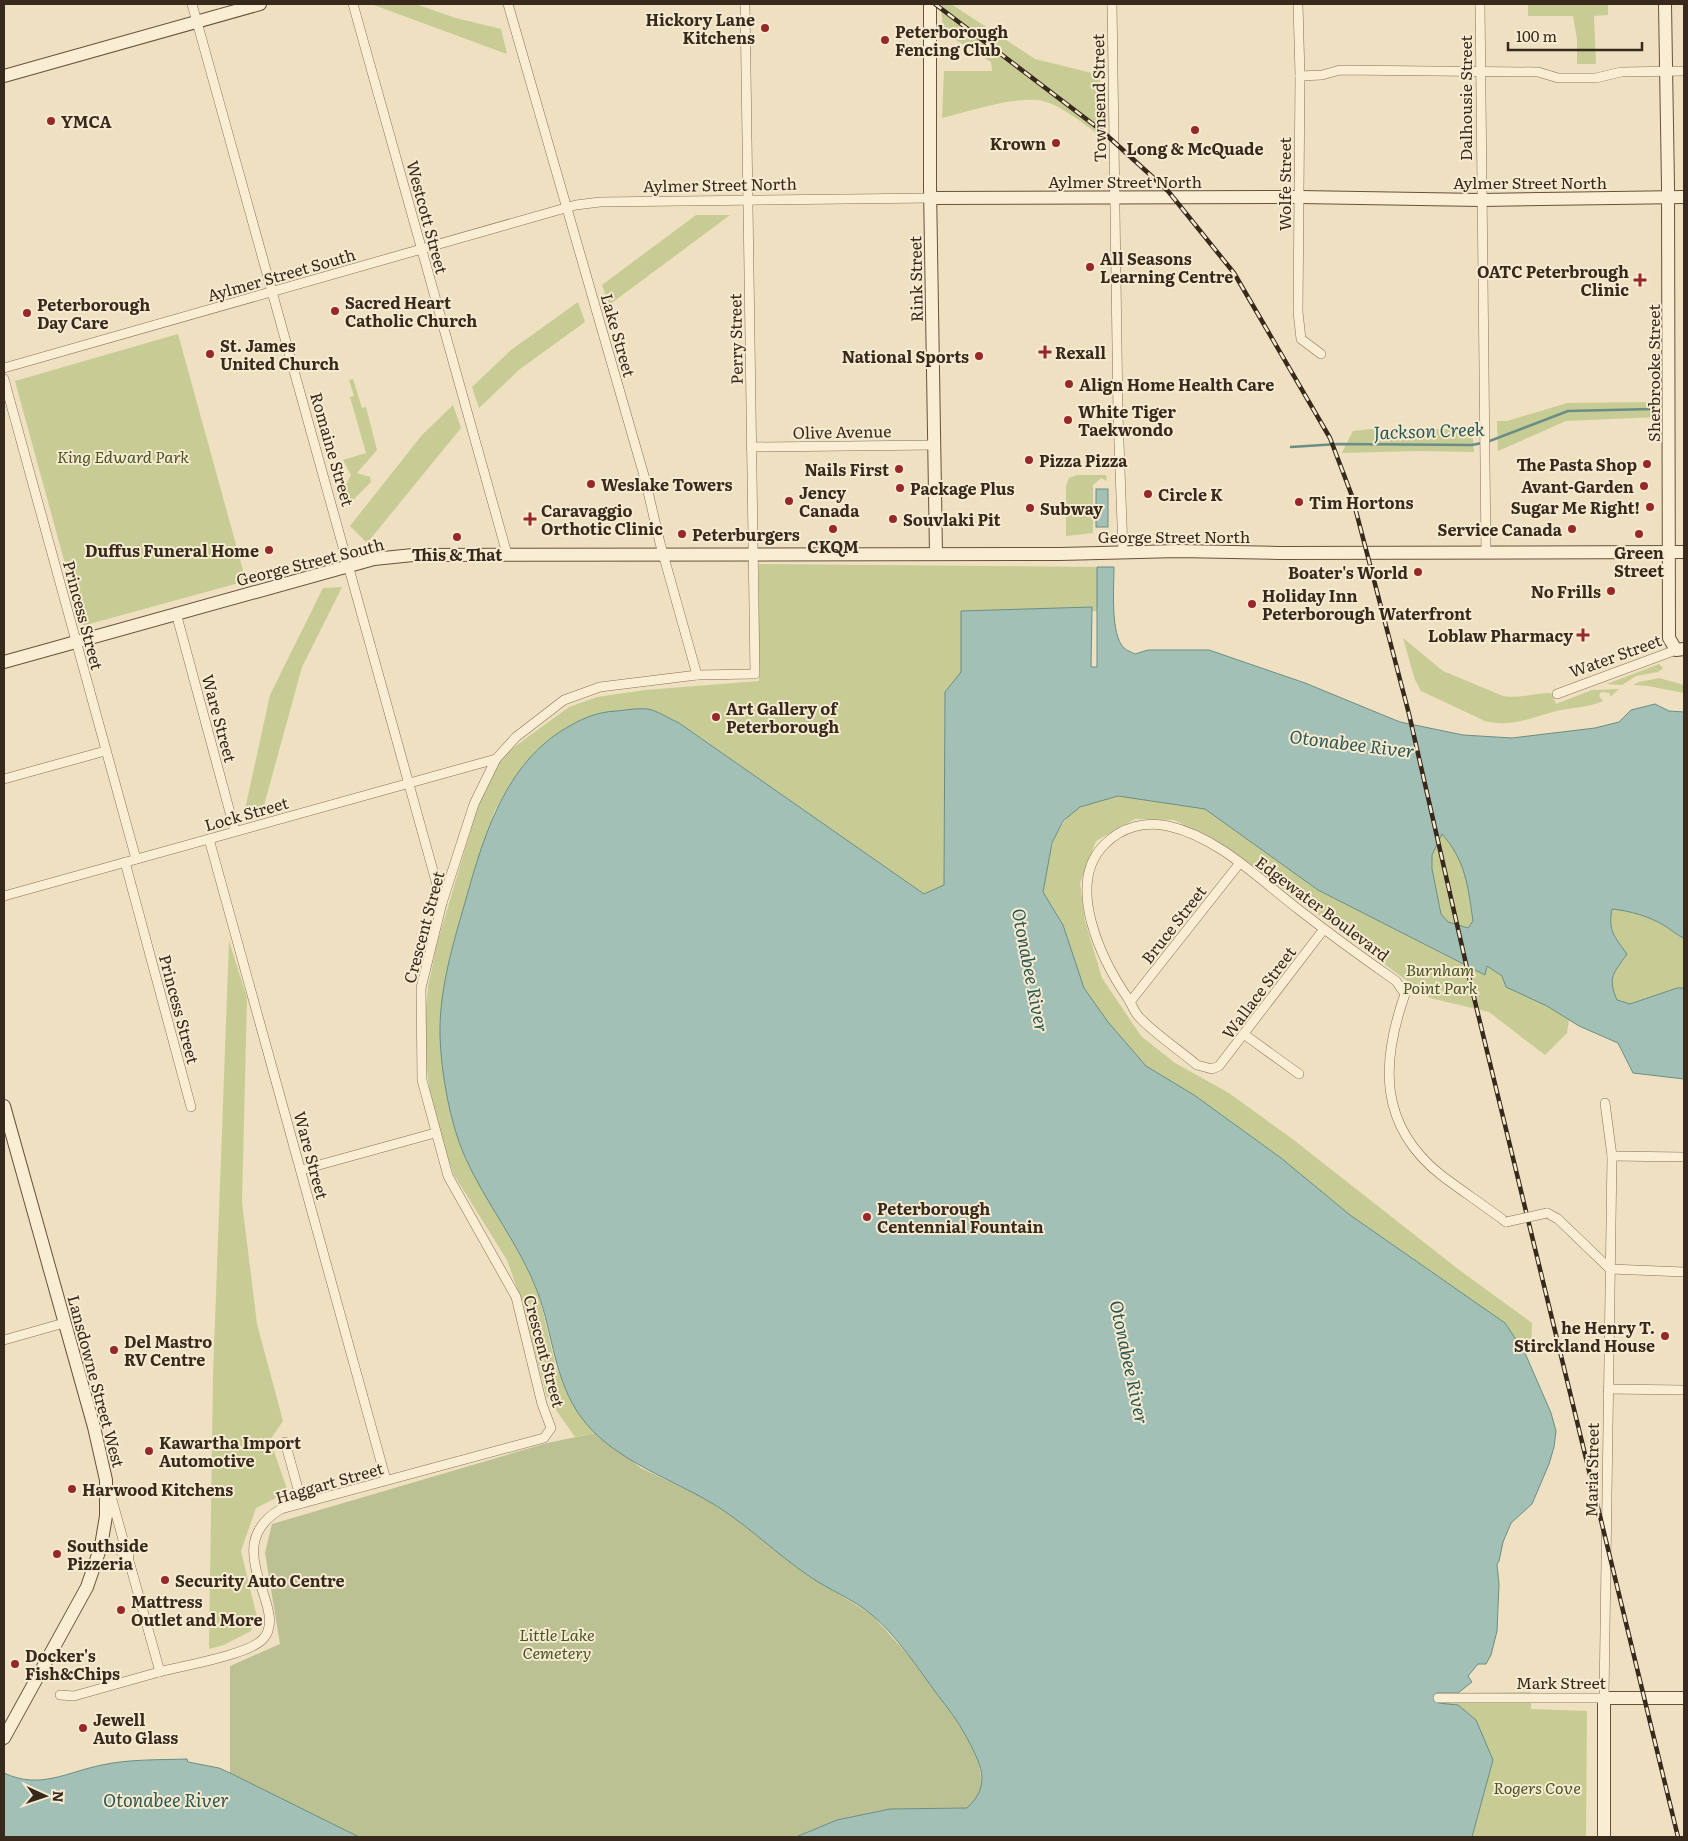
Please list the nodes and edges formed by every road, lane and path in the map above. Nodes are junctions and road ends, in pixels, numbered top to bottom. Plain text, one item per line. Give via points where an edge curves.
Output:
1 (192, 4) edge
2 (260, 4) edge
3 (353, 4) edge
4 (508, 4) edge
5 (745, 4) edge
6 (930, 4) edge
7 (1112, 4) edge
8 (1298, 4) edge
9 (1480, 4) edge
10 (1665, 4) edge
11 (198, 22) junction
12 (1480, 72) junction
13 (1666, 72) junction
14 (1684, 72) edge
15 (4, 76) edge
16 (1300, 76) junction
17 (1115, 197) junction
18 (1300, 197) junction
19 (1668, 197) junction
20 (1684, 197) edge
21 (931, 198) junction
22 (748, 200) junction
23 (1481, 200) junction
24 (566, 208) junction
25 (421, 250) junction
26 (274, 292) junction
27 (1321, 354) dead end
28 (4, 368) edge
29 (4, 379) edge
30 (934, 445) junction
31 (751, 447) junction
32 (1123, 551) junction
33 (1486, 552) junction
34 (1669, 552) junction
35 (1684, 552) edge
36 (506, 554) junction
37 (753, 554) junction
38 (936, 554) junction
39 (1638, 554) junction
40 (664, 555) junction
41 (350, 565) junction
42 (1669, 574) junction
43 (176, 613) junction
44 (76, 641) junction
45 (1680, 649) edge
46 (4, 662) edge
47 (755, 674) joint
48 (697, 675) junction
49 (1557, 694) dead end
50 (105, 751) junction
51 (496, 759) junction
52 (4, 778) edge
53 (410, 782) junction
54 (235, 831) junction
55 (209, 839) junction
56 (136, 859) junction
57 (125, 862) junction
58 (1239, 864) junction
59 (4, 896) edge
60 (442, 903) junction
61 (1324, 930) junction
62 (1130, 1002) junction
63 (1245, 1035) junction
64 (1212, 1069) joint
65 (1299, 1074) dead end
66 (1606, 1103) dead end
67 (4, 1106) edge
68 (191, 1106) dead end
69 (435, 1133) junction
70 (1612, 1156) junction
71 (1684, 1157) edge
72 (301, 1170) junction
73 (1610, 1269) junction
74 (1684, 1272) edge
75 (64, 1323) junction
76 (4, 1340) edge
77 (1608, 1389) junction
78 (1684, 1390) edge
79 (551, 1428) joint
80 (286, 1442) dead end
81 (106, 1480) junction
82 (386, 1480) junction
83 (302, 1503) junction
84 (101, 1546) junction
85 (129, 1556) junction
86 (160, 1672) junction
87 (60, 1695) dead end
88 (1438, 1698) dead end
89 (1604, 1698) junction
90 (1684, 1698) edge
91 (4, 1738) edge
92 (1604, 1837) edge

1 - 11 street, Romaine Street
2 - 11 main road
3 - 25 street, Westcott Street
4 - 24 street, Lake Street
5 - 22 street, Perry Street
6 - 21 main road, Rink Street
7 - 17 street, Townsend Street
8 - 16 street, Wolfe Street
9 - 12 street, Dalhousie Street
10 - 13 main road, Sherbrooke Street
11 - 15 main road
11 - 26 street, Romaine Street
12 - 13 street via 1538,72 1558,78 1596,78 1611,72
12 - 16 street via 1340,70
12 - 23 street, Dalhousie Street
13 - 14 street
13 - 19 main road, Sherbrooke Street
16 - 18 street, Wolfe Street
17 - 18 main road, Aylmer Street North
17 - 21 main road, Aylmer Street North
17 - 32 street, Townsend Street
18 - 23 main road, Aylmer Street North
18 - 27 street, Wolfe Street via 1298,312 1301,339
19 - 20 main road, Aylmer Street North
19 - 23 main road, Aylmer Street North
19 - 34 main road, Sherbrooke Street
21 - 22 street, Aylmer Street North
21 - 30 main road, Rink Street
22 - 24 street, Aylmer Street North via 600,202
22 - 31 street, Perry Street
23 - 33 street, Dalhousie Street
24 - 25 street, Aylmer Street South
24 - 40 street, Lake Street
25 - 26 street, Aylmer Street South
25 - 36 street, Westcott Street
26 - 28 street, Aylmer Street South
26 - 41 street, Romaine Street
29 - 44 street, Princess Street
30 - 31 street, Olive Avenue
30 - 38 main road, Rink Street
31 - 37 street, Perry Street
32 - 33 main road, George Street North
32 - 38 main road, George Street North
33 - 39 main road, George Street North
34 - 35 main road, George Street North
34 - 39 main road, George Street North
34 - 42 main road, Sherbrooke Street
36 - 40 main road, George Street South
36 - 41 main road, George Street South via 413,555 374,558
37 - 38 main road, George Street North
37 - 40 main road, George Street North
37 - 47 street, Perry Street
39 - 42 main road via 1661,562
40 - 48 street, Lake Street
41 - 43 main road, George Street South
41 - 53 street, Romaine Street
42 - 45 main road, Sherbrooke Street via 1669,638
43 - 44 main road, George Street South
43 - 54 street, Ware Street
44 - 46 main road, George Street South
44 - 50 street, Princess Street
45 - 49 street, Water Street
47 - 48 street, Crescent Street
48 - 51 street, Crescent Street via 600,687 564,700 516,737
50 - 52 street
50 - 56 street, Princess Street
51 - 53 street, Lock Street
51 - 60 street, Crescent Street via 474,804
53 - 54 street, Lock Street
53 - 60 street, Romaine Street
54 - 55 street, Lock Street
55 - 56 street, Lock Street
55 - 72 street, Ware Street
56 - 57 street, Lock Street
57 - 59 street, Lock Street
57 - 68 street, Princess Street
58 - 61 street, Edgewater Boulevard
58 - 62 street, Bruce Street
58 - 62 street, Edgewater Boulevard via 1201,838 1159,825 1130,828 1100,849 1093,858 1088,879 1088,908 1114,978
60 - 69 street, Crescent Street via 421,988 420,1011 422,1080
61 - 63 street, Wallace Street
61 - 73 street, Edgewater Boulevard, bridge via 1396,982 1405,994 1388,1063 1388,1082 1392,1103 1410,1142 1439,1174 1506,1222 1548,1213
62 - 64 street, Edgewater Boulevard via 1148,1025 1197,1065
63 - 64 street, Wallace Street via 1219,1066
63 - 65 street
66 - 70 street, Maria Street
67 - 75 main road, Lansdowne Street West
69 - 72 street
69 - 79 street, Crescent Street via 448,1176 516,1297 542,1404
70 - 71 street
70 - 73 street, Maria Street
72 - 82 street, Ware Street
73 - 74 street
73 - 77 street, Maria Street
75 - 76 street
75 - 81 main road, Lansdowne Street West via 97,1436
77 - 78 street
77 - 89 street, Maria Street
79 - 82 street, Haggart Street via 544,1438
80 - 83 street
81 - 84 main road, Lansdowne Street West via 106,1516
81 - 85 street
82 - 83 street, Haggart Street
83 - 86 street, Haggart Street via 272,1514 256,1532 255,1565 269,1624 266,1635 250,1647
84 - 85 street
84 - 91 main road, Lansdowne Street West via 87,1587
85 - 86 street
86 - 87 street, Haggart Street via 74,1696
88 - 89 street, Mark Street
89 - 90 main road, Mark Street
89 - 92 main road, Maria Street

